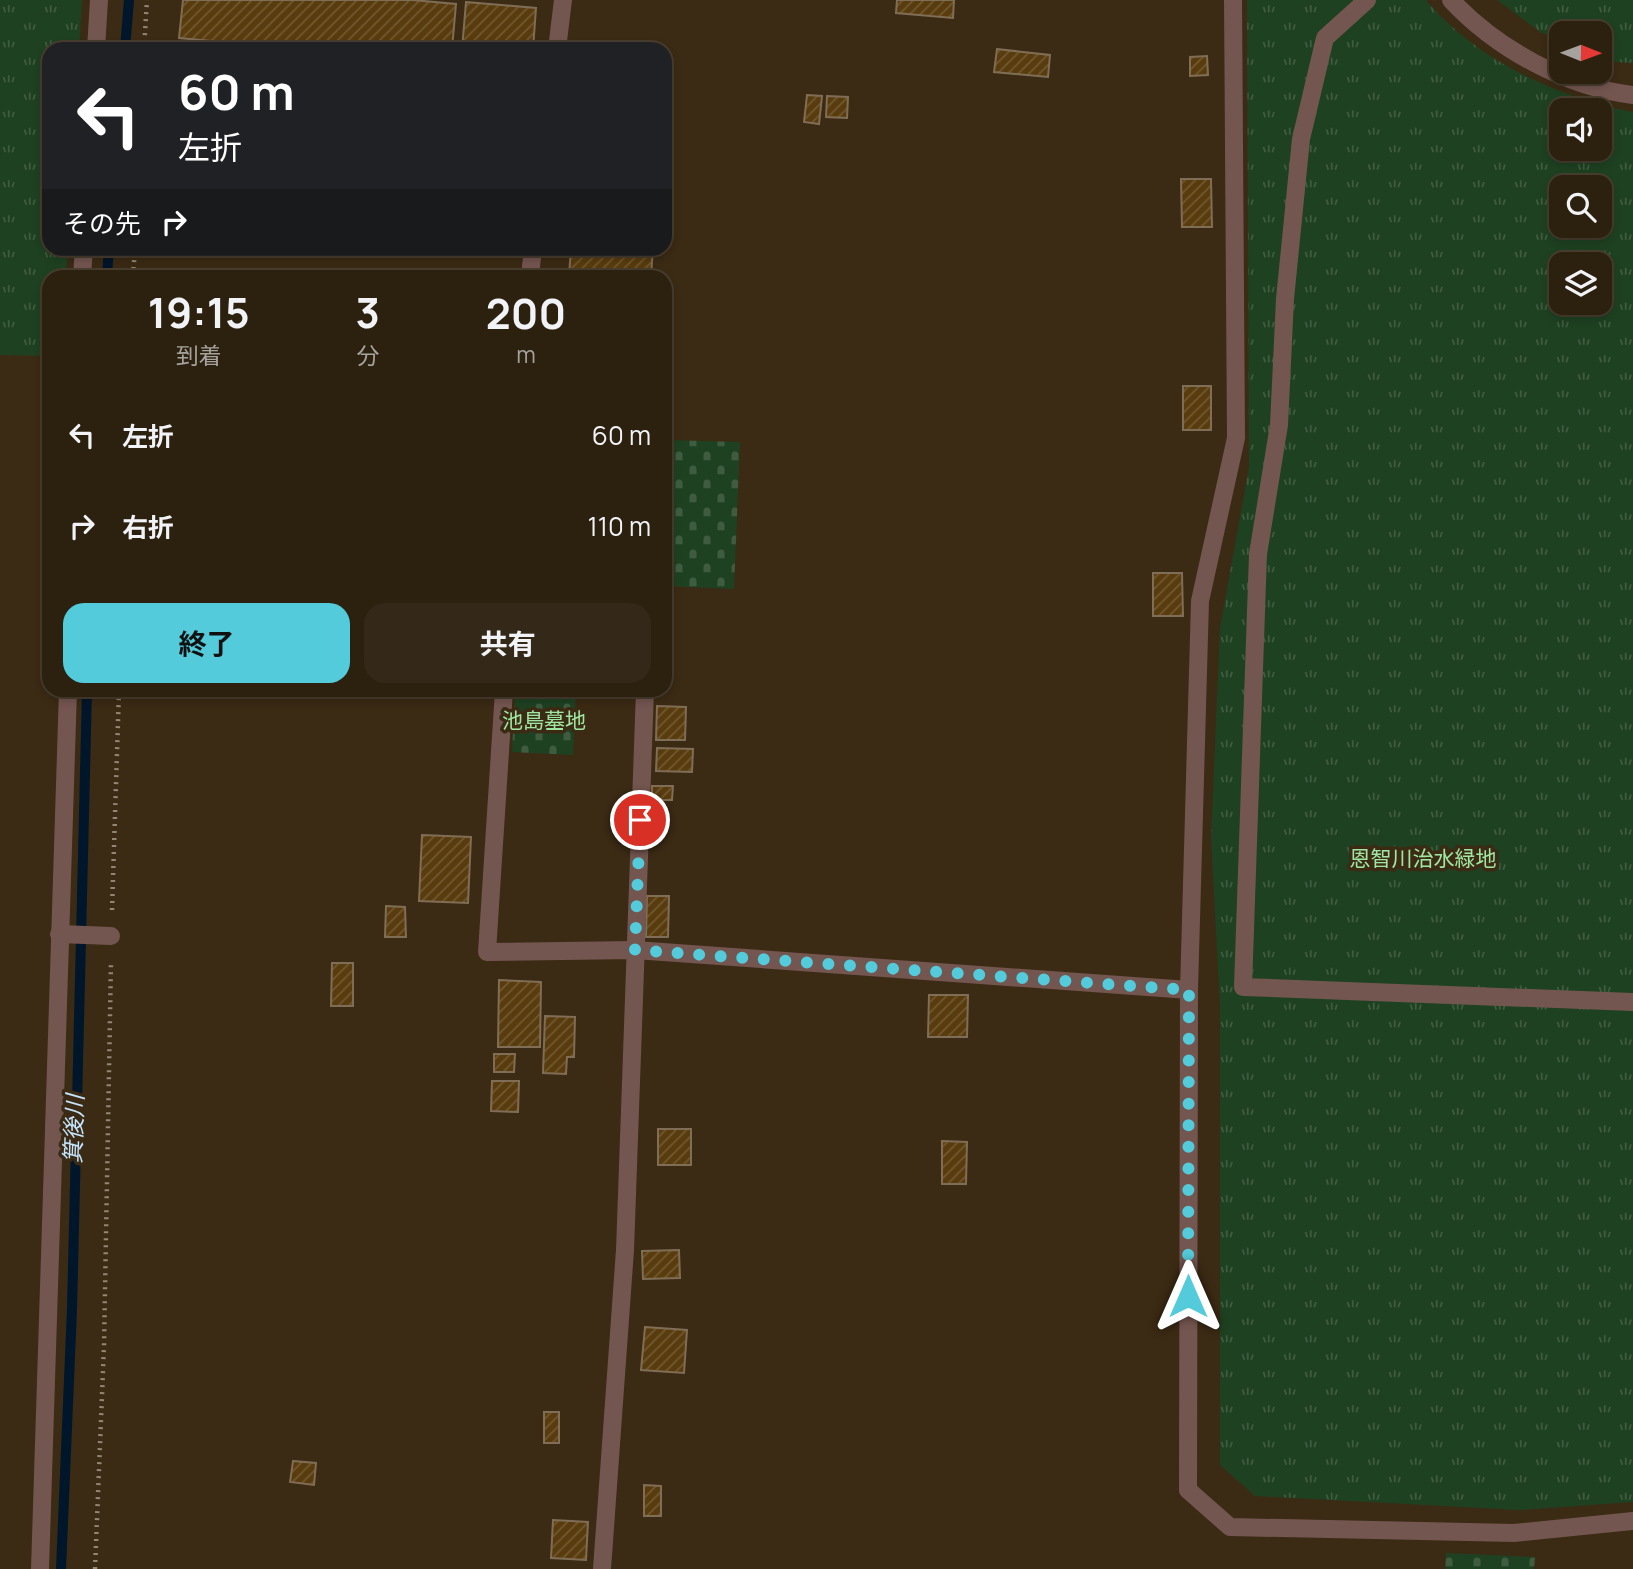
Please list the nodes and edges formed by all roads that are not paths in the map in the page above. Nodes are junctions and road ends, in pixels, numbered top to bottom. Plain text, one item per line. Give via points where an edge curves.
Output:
1 (99, 0) edge
2 (563, 0) edge
3 (1233, 0) edge
4 (1367, 0) edge
5 (1451, 0) edge
6 (96, 42) edge
7 (558, 42) edge
8 (1633, 95) edge
9 (68, 697) edge
10 (504, 697) edge
11 (645, 697) edge
12 (59, 934) junction
13 (111, 936) road end
14 (635, 950) junction
15 (1189, 990) junction
16 (1633, 1002) edge
17 (1633, 1521) edge
18 (40, 1569) edge
19 (602, 1569) edge

1 - 6 street
2 - 7 street
3 - 15 street via 1236,438 1200,601
4 - 16 street via 1325,38 1301,139 1285,299 1279,425 1258,554 1243,987
5 - 8 street via 1533,64 1606,92
9 - 12 street
10 - 14 street via 486,952
11 - 14 street
12 - 13 street
12 - 18 street
14 - 15 street
14 - 19 street via 625,1250
15 - 17 street via 1188,1490 1230,1527 1514,1533

